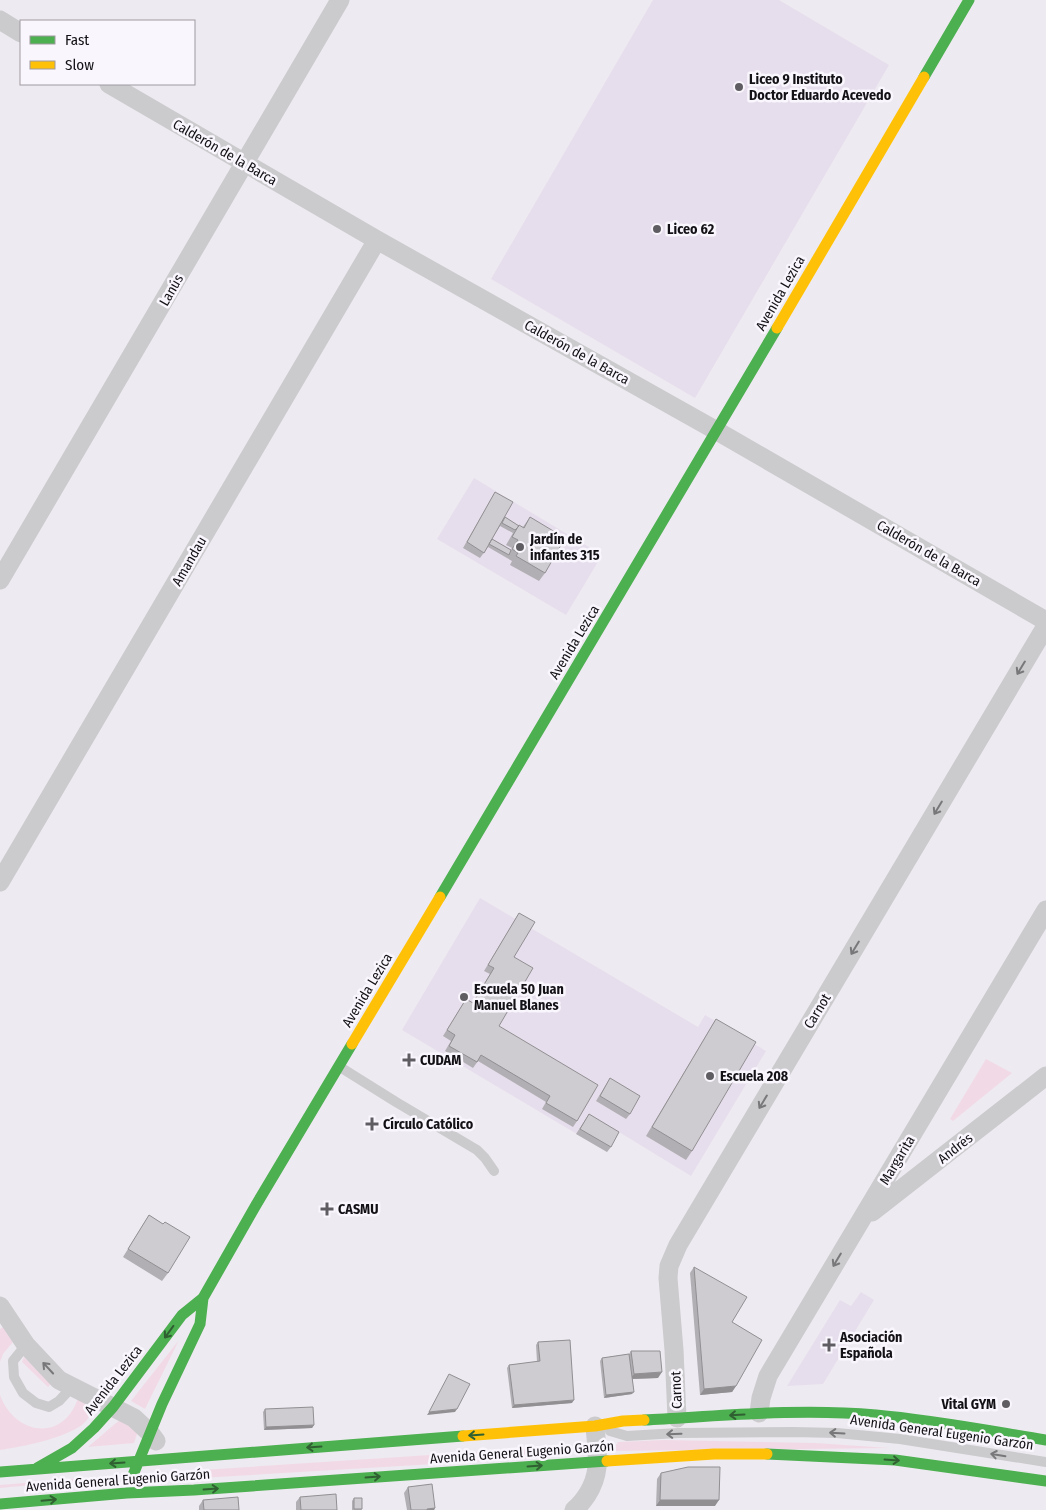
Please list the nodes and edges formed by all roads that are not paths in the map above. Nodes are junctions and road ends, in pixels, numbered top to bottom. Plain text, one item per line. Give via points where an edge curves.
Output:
1 (340, 0) edge
2 (969, 0) edge
3 (1, 24) edge
4 (20, 33) edge
5 (110, 85) edge
6 (245, 164) junction
7 (378, 240) junction
8 (717, 431) junction
9 (0, 580) edge
10 (1046, 621) edge
11 (1046, 626) edge
12 (0, 882) edge
13 (1046, 910) edge
14 (339, 1066) junction
15 (1046, 1076) edge
16 (494, 1171) dead end
17 (863, 1218) junction
18 (203, 1298) junction
19 (0, 1306) edge
20 (26, 1345) junction
21 (72, 1387) junction
22 (113, 1407) junction
23 (759, 1413) junction
24 (677, 1418) junction
25 (595, 1426) junction
26 (150, 1433) junction
27 (1046, 1440) edge
28 (168, 1458) junction
29 (138, 1461) junction
30 (598, 1462) junction
31 (1046, 1462) edge
32 (37, 1468) junction
33 (0, 1472) edge
34 (1046, 1480) edge
35 (127, 1493) junction
36 (0, 1504) edge
37 (574, 1510) edge

1 - 6 street, Lanús
2 - 8 main road, Avenida Lezica
3 - 4 street
5 - 6 street, Calderón de la Barca
6 - 7 street, Calderón de la Barca
6 - 9 street, Lanús
7 - 8 street, Calderón de la Barca
7 - 12 street, Amandau
8 - 10 street, Calderón de la Barca
8 - 14 main road, Avenida Lezica
11 -> 24 street, Carnot via 678,1245 669,1266 668,1278
13 - 17 street, Margarita
14 - 16 lane via 477,1150
14 - 18 main road, Avenida Lezica
15 - 17 street, Andrés
17 -> 23 street, Margarita via 768,1376
18 -> 22 main road, Avenida Lezica via 182,1314
18 - 26 main road, Avenida Lezica via 200,1324
19 - 20 street
21 -> 20 street via 59,1380
20 - 21 lane via 13,1361 14,1377 23,1394 49,1407
21 - 22 street
22 - 26 street via 134,1418
22 - 32 main road, Avenida Lezica via 72,1448
23 -> 24 main road, Avenida General Eugenio Garzón
23 - 27 main road, Avenida General Eugenio Garzón via 876,1415
24 - 25 main road, Avenida General Eugenio Garzón
25 -> 28 main road, Avenida General Eugenio Garzón
25 - 30 street
31 -> 25 lane, Avenida General Eugenio Garzón via 900,1439 837,1433 627,1436
26 - 28 street
26 - 29 main road, Avenida Lezica
28 - 29 main road, Avenida General Eugenio Garzón
29 -> 32 main road, Avenida General Eugenio Garzón
29 - 35 main road, Avenida Lezica
30 -> 34 main road, Avenida General Eugenio Garzón via 760,1454 895,1460
35 -> 30 main road, Avenida General Eugenio Garzón
30 - 37 street via 596,1479
32 - 33 main road, Avenida General Eugenio Garzón
36 -> 35 main road, Avenida General Eugenio Garzón

